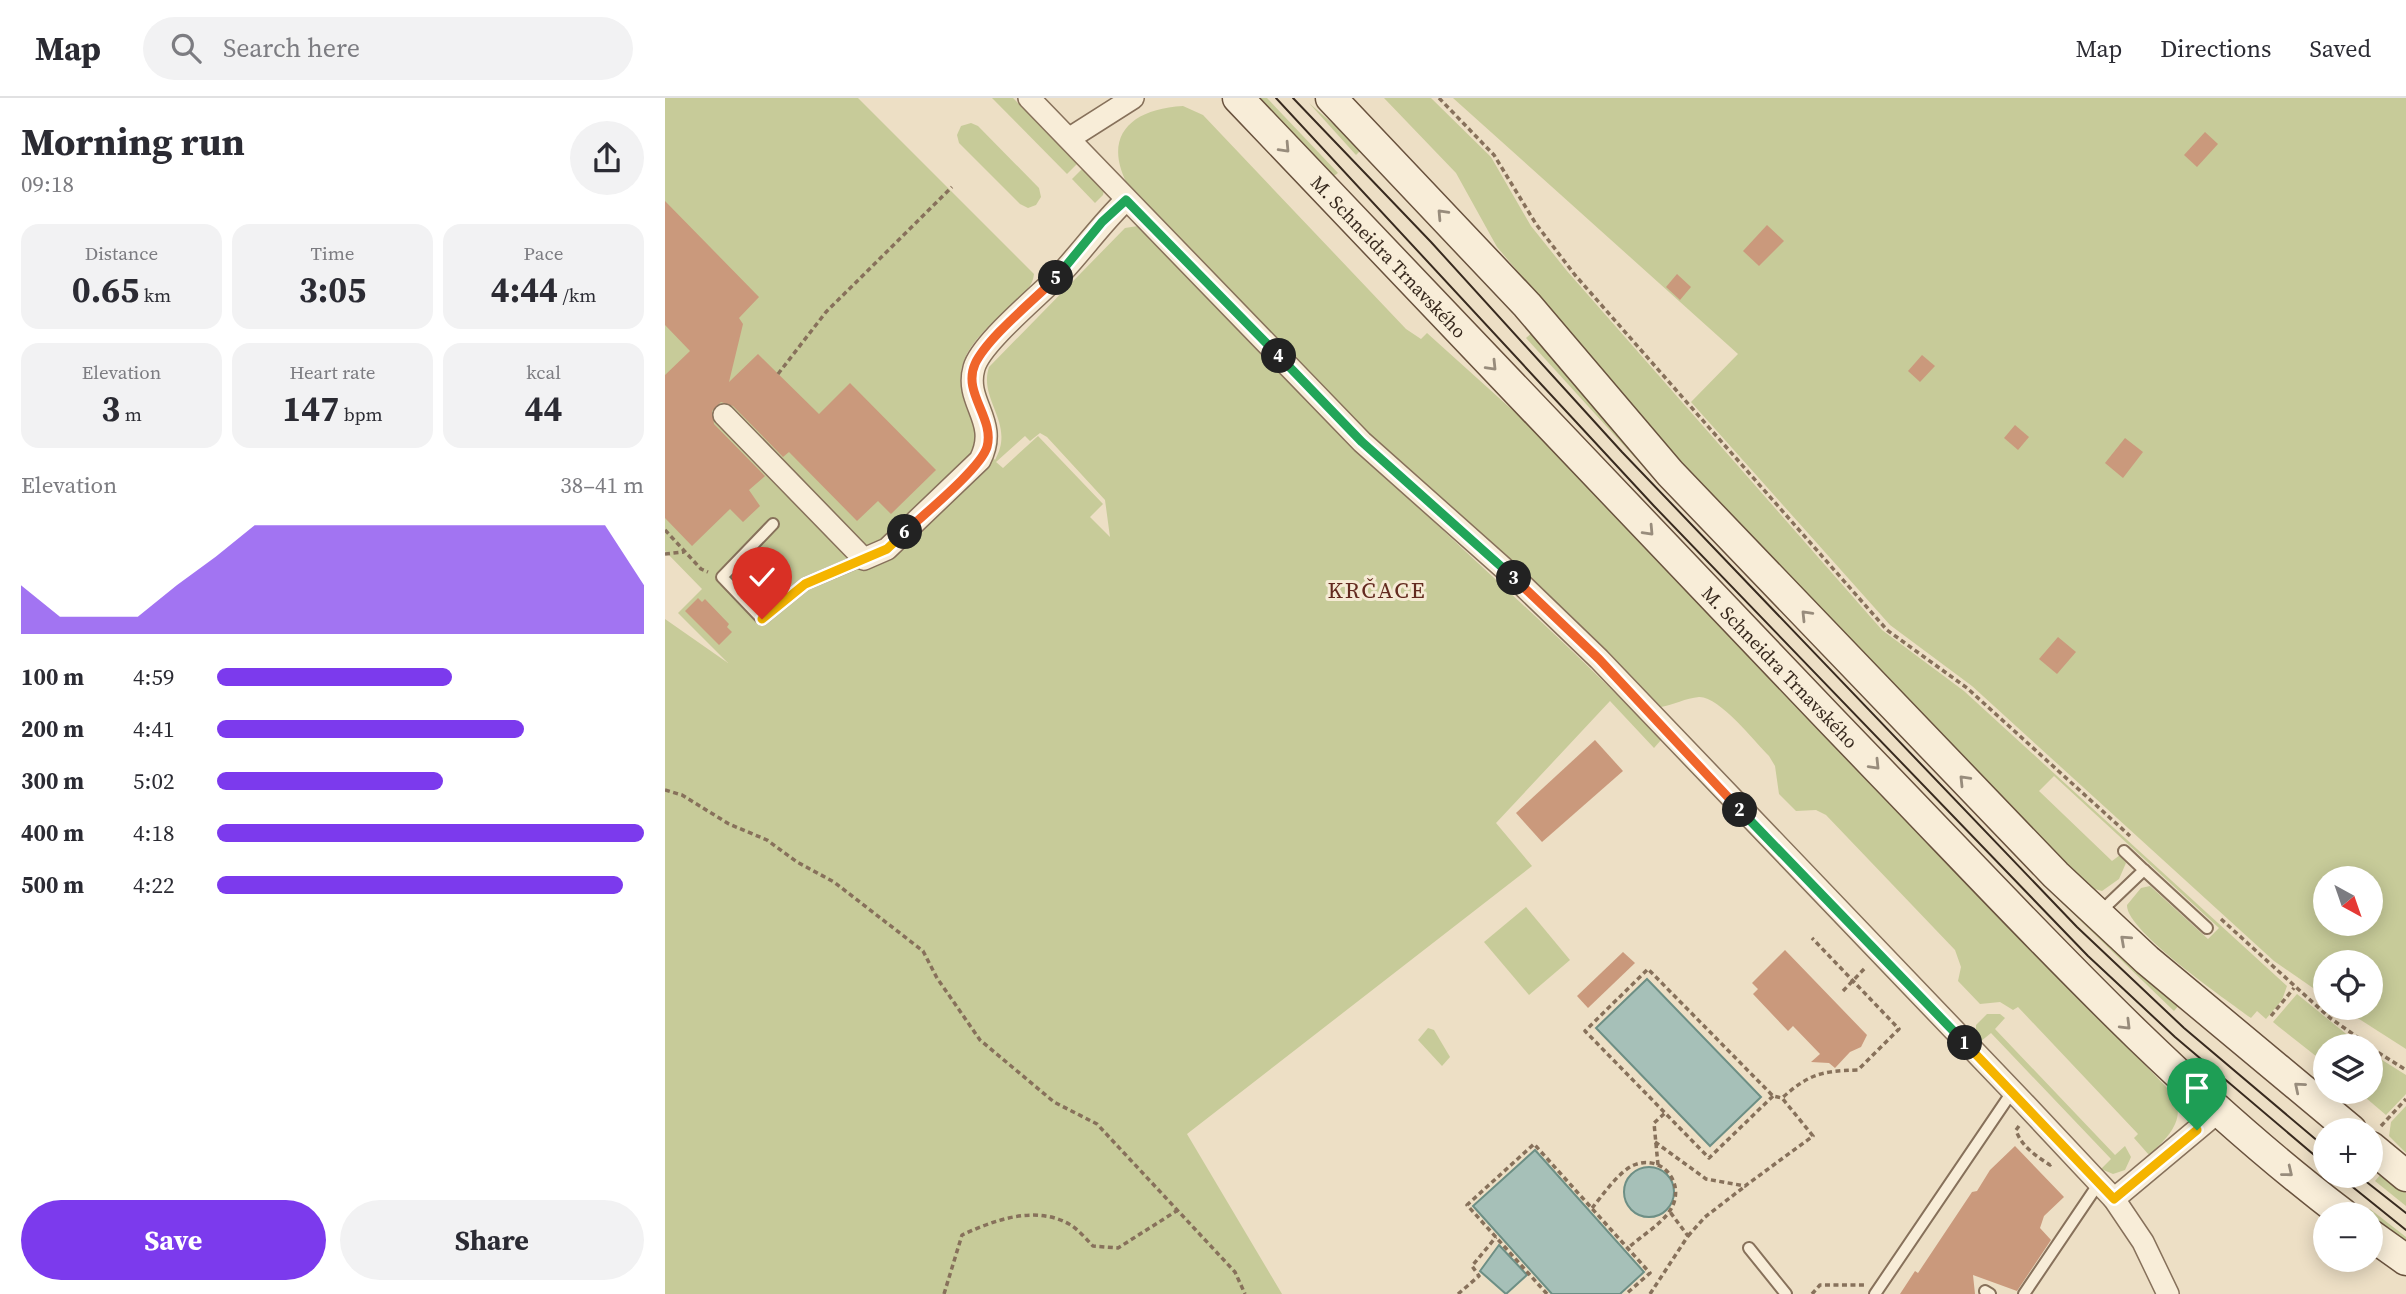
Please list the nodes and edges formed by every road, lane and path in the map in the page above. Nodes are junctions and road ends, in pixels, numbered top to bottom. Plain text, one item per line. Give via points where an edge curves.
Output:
1 (1029, 98) edge
2 (1106, 98) edge
3 (1133, 98) edge
4 (1331, 98) edge
5 (1439, 98) edge
6 (1238, 99) edge
7 (1070, 138) junction
8 (952, 187) dead end
9 (1126, 200) junction
10 (778, 374) dead end
11 (724, 415) dead end
12 (773, 524) dead end
13 (665, 530) edge
14 (685, 551) junction
15 (665, 554) edge
16 (864, 559) junction
17 (722, 577) junction
18 (665, 790) edge
19 (2133, 838) dead end
20 (2124, 851) dead end
21 (2144, 870) junction
22 (2215, 914) dead end
23 (2097, 915) junction
24 (2207, 928) dead end
25 (1812, 938) dead end
26 (1879, 953) junction
27 (1853, 981) junction
28 (2294, 987) junction
29 (1843, 991) dead end
30 (2271, 1016) dead end
31 (2352, 1034) edge
32 (2383, 1055) edge
33 (2406, 1070) edge
34 (2013, 1091) junction
35 (1773, 1096) junction
36 (1782, 1098) junction
37 (2406, 1099) edge
38 (2218, 1112) junction
39 (1665, 1113) junction
40 (2346, 1118) edge
41 (2383, 1120) edge
42 (1655, 1142) junction
43 (2383, 1152) edge
44 (1658, 1165) junction
45 (2406, 1176) edge
46 (2099, 1183) junction
47 (1745, 1186) junction
48 (2114, 1199) junction
49 (2328, 1202) edge
50 (1591, 1208) junction
51 (1178, 1210) junction
52 (1670, 1212) junction
53 (1688, 1236) junction
54 (1496, 1237) junction
55 (2383, 1244) edge
56 (1628, 1248) junction
57 (1749, 1248) dead end
58 (2406, 1260) edge
59 (1877, 1291) edge
60 (944, 1294) edge
61 (1245, 1294) edge
62 (1458, 1294) edge
63 (1547, 1294) edge
64 (1626, 1294) edge
65 (1650, 1294) edge
66 (1786, 1294) edge
67 (1812, 1294) edge
68 (2024, 1294) edge
69 (2168, 1294) edge

1 - 7 street
2 - 7 street
3 - 7 street
23 -> 4 main road via 1680,482 1527,305
5 - 19 path via 1494,155 1536,224 1575,275 1887,629 1967,688
6 -> 38 main road, M. Schneidra Trnavského via 2020,916
7 - 9 street
8 - 10 path via 825,312
9 - 16 street via 984,349 974,366 971,383 988,435 980,460 887,549
9 - 26 street via 1362,442 1599,659
11 - 16 street
12 - 17 lane
13 - 14 path
14 - 15 path
14 - 17 path via 701,569
16 - 17 lane via 805,584 762,619
18 - 51 path via 767,840 879,913 923,951 980,1040 1054,1102 1097,1124
20 - 21 lane
21 - 23 lane
21 - 24 lane
22 - 28 path
40 -> 23 main road
25 - 27 path
26 - 27 path
26 - 34 street
27 - 29 path
27 - 36 path via 1899,1029 1859,1070 1804,1078
28 - 30 path
28 - 31 path
32 - 33 path
34 - 46 street
34 - 59 lane
35 - 36 path
35 - 39 path via 1709,1158
35 - 39 path via 1649,969 1585,1031
36 - 47 path via 1813,1136
37 - 41 path
38 - 48 street
38 -> 49 main road, M. Schneidra Trnavského
39 - 42 path via 1654,1123
42 - 44 path
42 - 47 path via 1706,1179
43 - 45 main road
44 - 50 path via 1642,1162 1629,1167
44 - 52 path via 1674,1178 1677,1190
46 - 48 street
46 - 68 lane
47 - 53 path
48 - 69 street via 2143,1242
50 - 54 path via 1534,1144 1467,1205
50 - 56 path
51 - 60 path via 1118,1248 1093,1246 1071,1225 1052,1217 999,1218 962,1235
51 - 61 path via 1235,1272
52 - 53 path
52 - 56 path
53 - 65 path
54 - 62 path via 1472,1266 1479,1276
54 - 63 path
55 - 58 main road
56 - 64 path via 1650,1273
57 - 66 lane
59 - 67 path via 1840,1283 1820,1285

